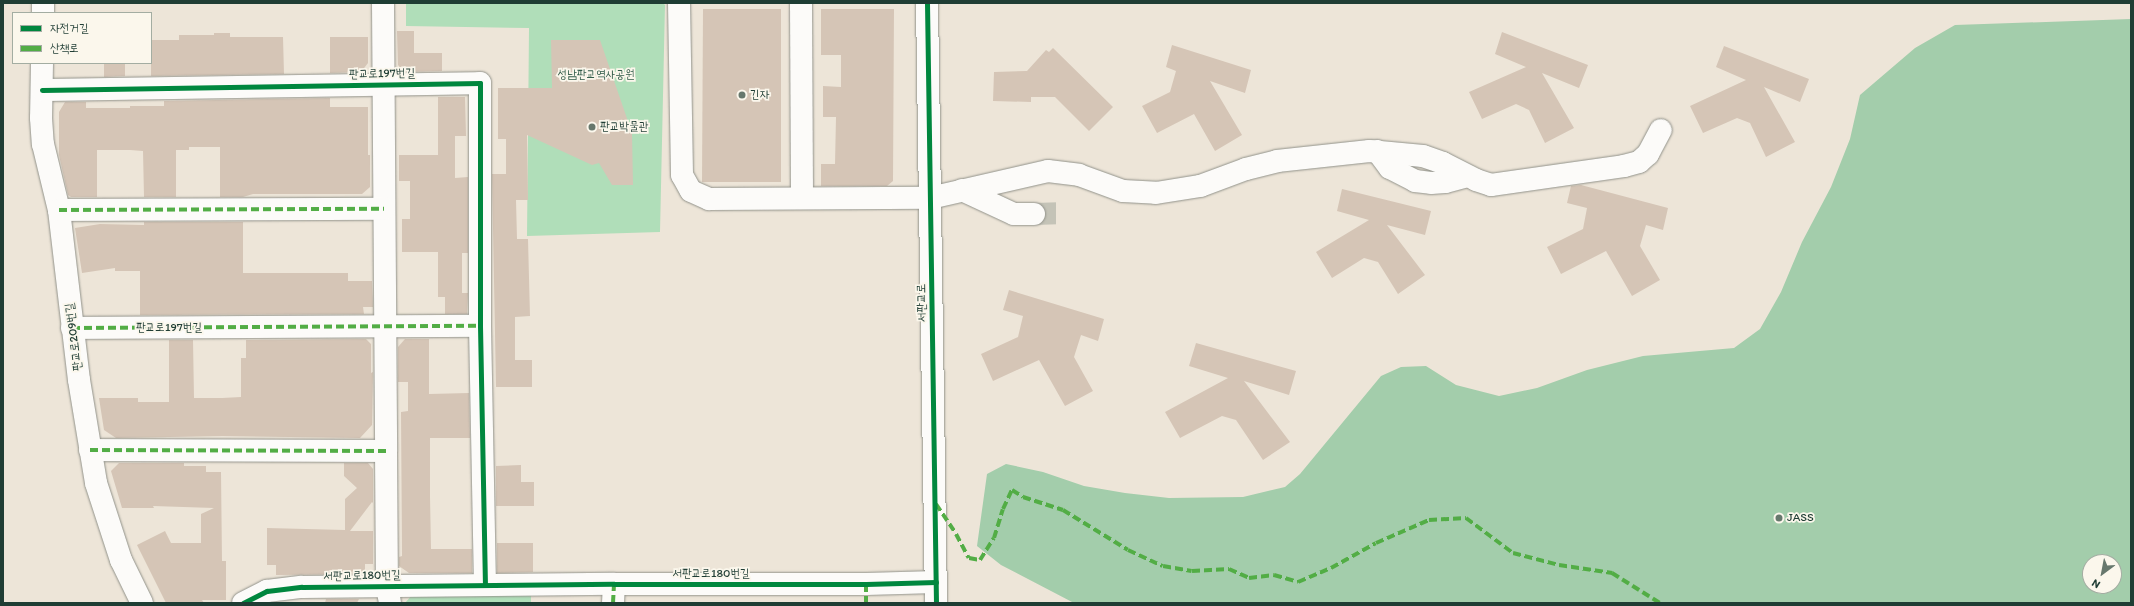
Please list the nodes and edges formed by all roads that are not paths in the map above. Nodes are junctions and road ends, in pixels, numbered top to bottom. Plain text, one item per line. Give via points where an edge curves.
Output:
1 (383, 3) edge
2 (679, 3) edge
3 (927, 3) edge
4 (800, 4) dead end
5 (42, 64) edge
6 (382, 84) junction
7 (42, 90) junction
8 (1661, 130) dead end
9 (962, 190) junction
10 (802, 198) junction
11 (930, 198) junction
12 (384, 209) junction
13 (59, 210) junction
14 (1034, 214) tunnel mouth
15 (480, 326) junction
16 (72, 328) junction
17 (385, 328) junction
18 (90, 450) junction
19 (386, 450) junction
20 (485, 585) junction
21 (613, 593) edge
22 (936, 593) edge
23 (866, 594) edge
24 (388, 595) edge
25 (142, 603) edge
26 (243, 603) edge

1 - 6 street, 판교로197번길
2 - 10 street via 682,176 685,184 692,191 709,199
3 - 11 street, 서판교로
4 - 10 street
5 - 7 street, 판교로209번길
6 - 7 street, 판교로197번길
6 - 12 street, 판교로197번길
6 - 15 street, 판교로197번길 via 480,83
7 - 13 street, 판교로209번길 via 43,144
8 - 9 street via 1648,154 1639,162 1491,185 1467,176 1443,162 1422,156 1377,151 1277,161 1200,186 1156,193 1123,191 1079,175 1048,172
9 - 11 street
9 - 14 street via 1014,214
10 - 11 street
11 - 22 street, 서판교로
12 - 13 street
12 - 17 street, 판교로197번길
13 - 16 street, 판교로209번길
15 - 17 street, 판교로197번길
15 - 20 street
16 - 17 street, 판교로197번길
16 - 18 street, 판교로209번길
17 - 19 street, 판교로197번길
18 - 19 street
18 - 25 street, 판교로209번길 via 107,521 121,560
19 - 24 street, 판교로197번길
20 - 21 street, 서판교로180번길
20 - 24 street, 서판교로180번길
21 - 23 street, 서판교로180번길
22 - 23 street, 서판교로180번길
24 - 26 street, 서판교로180번길 via 285,588 267,591

